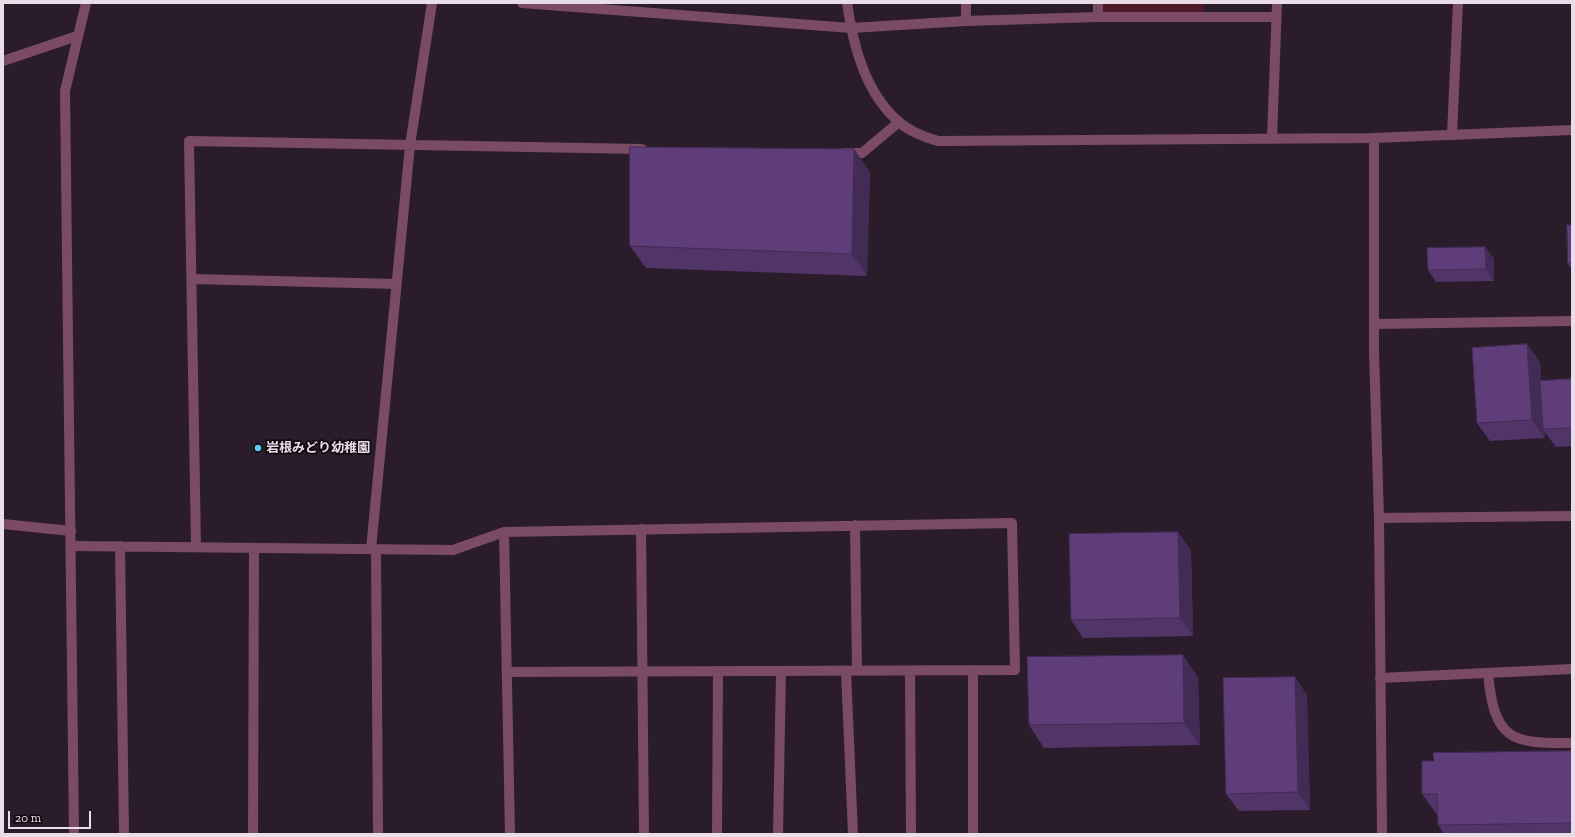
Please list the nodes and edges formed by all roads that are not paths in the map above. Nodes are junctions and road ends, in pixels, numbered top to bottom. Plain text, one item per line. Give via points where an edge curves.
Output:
1 (86, 3) edge
2 (432, 3) edge
3 (522, 3) edge
4 (847, 3) edge
5 (966, 3) edge
6 (1098, 3) edge
7 (1277, 3) edge
8 (1458, 3) edge
9 (1276, 17) junction
10 (1098, 18) junction
11 (966, 22) junction
12 (851, 28) junction
13 (77, 36) junction
14 (3, 61) edge
15 (899, 122) junction
16 (1572, 130) edge
17 (1452, 135) junction
18 (1272, 138) junction
19 (1374, 138) junction
20 (410, 145) junction
21 (650, 149) edge
22 (831, 152) edge
23 (192, 279) junction
24 (397, 284) junction
25 (1572, 321) edge
26 (1374, 324) junction
27 (1572, 516) edge
28 (1379, 518) junction
29 (3, 524) edge
30 (855, 525) junction
31 (641, 529) junction
32 (71, 531) junction
33 (504, 532) junction
34 (72, 546) junction
35 (120, 546) junction
36 (196, 547) junction
37 (254, 548) junction
38 (374, 549) junction
39 (1572, 669) edge
40 (973, 670) junction
41 (781, 671) junction
42 (846, 671) junction
43 (857, 671) junction
44 (910, 671) junction
45 (507, 672) junction
46 (642, 672) junction
47 (718, 672) junction
48 (1488, 672) junction
49 (1380, 678) junction
50 (1572, 743) edge
51 (74, 834) edge
52 (124, 834) edge
53 (253, 834) edge
54 (378, 834) edge
55 (510, 834) edge
56 (644, 834) edge
57 (718, 834) edge
58 (778, 834) edge
59 (853, 834) edge
60 (911, 834) edge
61 (974, 834) edge
62 (1382, 834) edge

1 - 13 street
2 - 20 street
3 - 12 street
4 - 12 street
5 - 11 street
6 - 10 street
7 - 9 street
8 - 17 street
9 - 10 street
9 - 18 street
10 - 11 street
11 - 12 street
12 - 15 street via 856,52 868,79 881,101
13 - 14 street
13 - 32 street via 65,91
15 - 18 street via 920,136 938,141
15 - 22 street via 862,153
16 - 17 street
17 - 19 street
18 - 19 street
19 - 26 street
20 - 21 street
20 - 23 street via 189,141
20 - 24 street
23 - 24 street
23 - 36 street
24 - 38 street
25 - 26 street
26 - 28 street
27 - 28 street
28 - 49 street
29 - 32 street
30 - 31 street
30 - 40 street via 1012,523 1015,670
30 - 43 street
31 - 33 street
31 - 46 street
32 - 34 street
33 - 38 street via 453,550
33 - 45 street
34 - 35 street
34 - 51 street
35 - 36 street
35 - 52 street
36 - 37 street
37 - 38 street
37 - 53 street
38 - 54 street
39 - 48 street
40 - 44 street
40 - 61 street
41 - 42 street
41 - 47 street
41 - 58 street
42 - 43 street
42 - 59 street
43 - 44 street
44 - 60 street
45 - 46 street
45 - 55 street
46 - 47 street
46 - 56 street
47 - 57 street
48 - 49 street
48 - 50 street via 1495,711 1502,727 1513,737 1538,743
49 - 62 street

